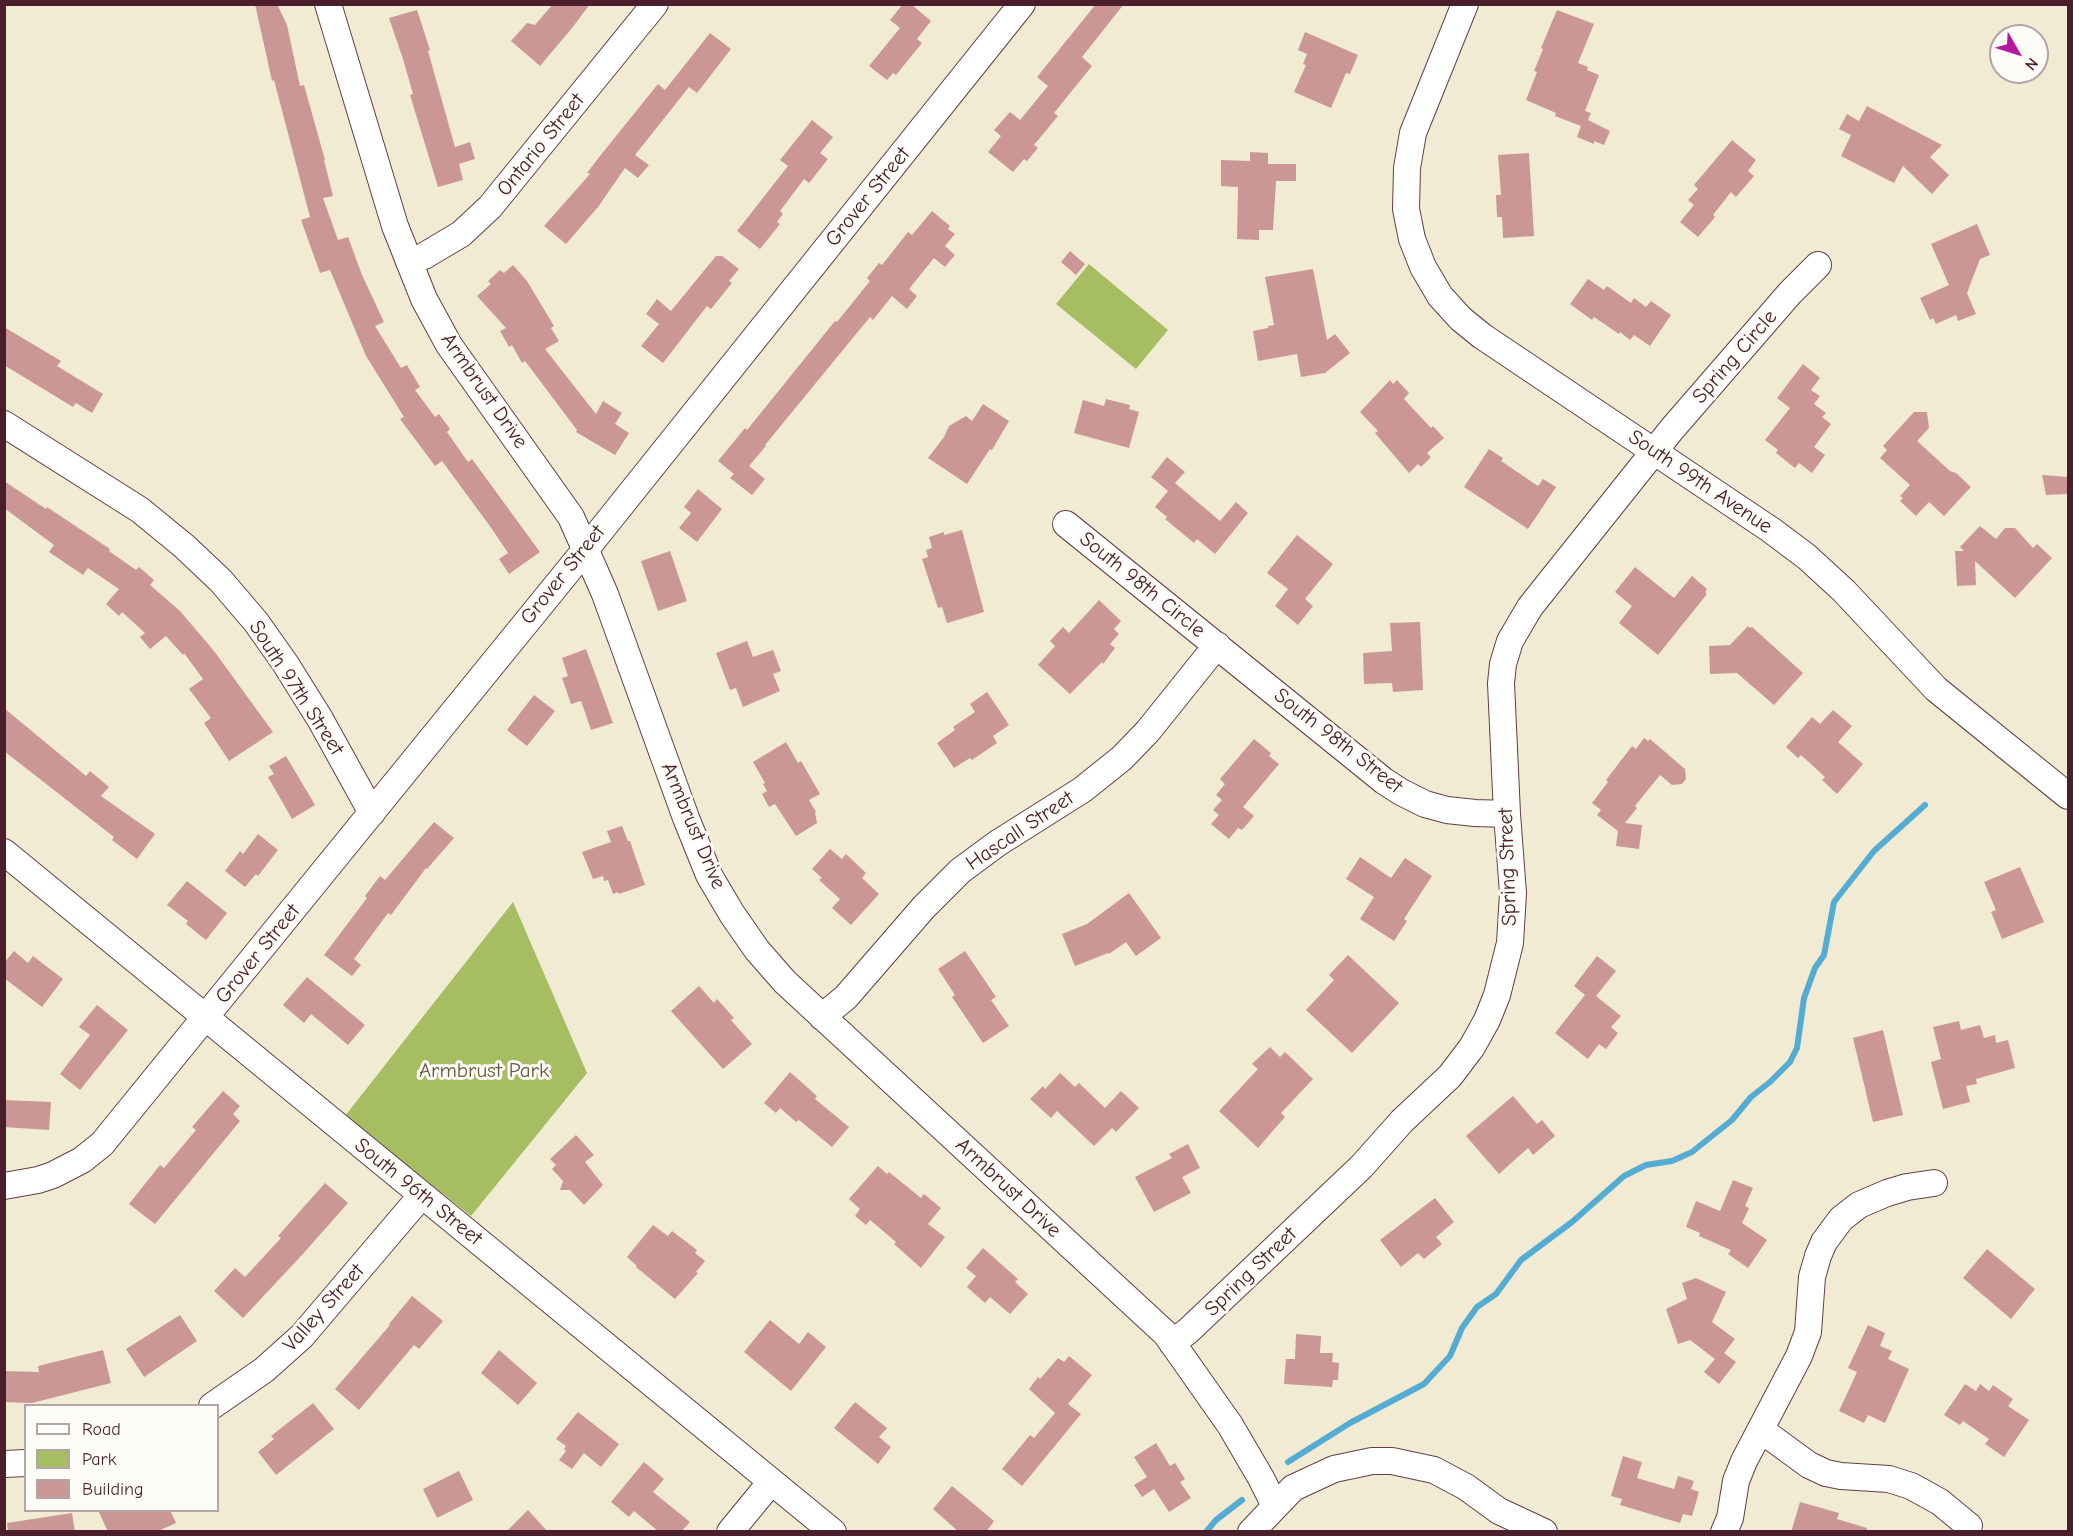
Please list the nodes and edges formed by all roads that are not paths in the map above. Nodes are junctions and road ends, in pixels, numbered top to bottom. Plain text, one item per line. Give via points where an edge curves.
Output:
1 (328, 4) edge
2 (654, 4) edge
3 (1022, 4) edge
4 (1465, 4) edge
5 (409, 262) junction
6 (1818, 265) dead end
7 (4, 424) edge
8 (1655, 451) junction
9 (1066, 524) dead end
10 (586, 549) junction
11 (1217, 645) junction
12 (2068, 796) edge
13 (372, 813) junction
14 (1507, 814) junction
15 (4, 852) edge
16 (822, 1017) junction
17 (206, 1018) junction
18 (1935, 1183) dead end
19 (4, 1186) edge
20 (422, 1195) junction
21 (1172, 1343) junction
22 (215, 1404) edge
23 (1759, 1433) junction
24 (24, 1463) edge
25 (4, 1464) edge
26 (771, 1482) junction
27 (1275, 1506) junction
28 (1969, 1526) dead end
29 (730, 1532) edge
30 (833, 1532) edge
31 (1251, 1532) edge
32 (1544, 1532) edge
33 (1724, 1532) edge

1 - 5 street, Armbrust Drive
2 - 5 street, Ontario Street via 490,207 461,234
3 - 10 street, Grover Street
4 - 8 street, South 99th Avenue via 1413,138 1407,168 1406,209 1423,267 1440,296 1482,336
5 - 10 street, Armbrust Drive via 450,345 571,517
6 - 8 street, Spring Circle
7 - 13 street, South 97th Street via 140,510 220,581 285,663
8 - 12 street, South 99th Avenue via 1807,557 1936,689
8 - 14 street, Spring Street via 1530,607 1510,641 1501,683
9 - 11 street, South 98th Circle
10 - 13 street, Grover Street
10 - 16 street, Armbrust Drive via 710,875 757,950
11 - 14 street, South 98th Street via 1401,792 1447,810
11 - 16 street, Hascall Street via 1122,758 1082,790 960,871 846,997
13 - 17 street, Grover Street
14 - 21 street, Spring Street via 1513,893 1510,943 1497,995 1472,1047 1450,1076 1362,1166
15 - 17 street, South 96th Street
16 - 21 street, Armbrust Drive
17 - 19 street, Grover Street via 102,1144 53,1175
17 - 20 street, South 96th Street
18 - 23 street via 1907,1187 1859,1205 1824,1242 1812,1277 1808,1332
20 - 22 street, Valley Street via 302,1336 264,1370
20 - 26 street, South 96th Street
21 - 27 street, Armbrust Drive via 1230,1425
23 - 28 street via 1826,1473 1889,1479 1911,1486 1940,1502
23 - 33 street via 1736,1481
24 - 25 street
26 - 29 street
26 - 30 street, South 96th Street
27 - 31 street
27 - 32 street via 1293,1488 1334,1469 1392,1461 1443,1474 1499,1511

